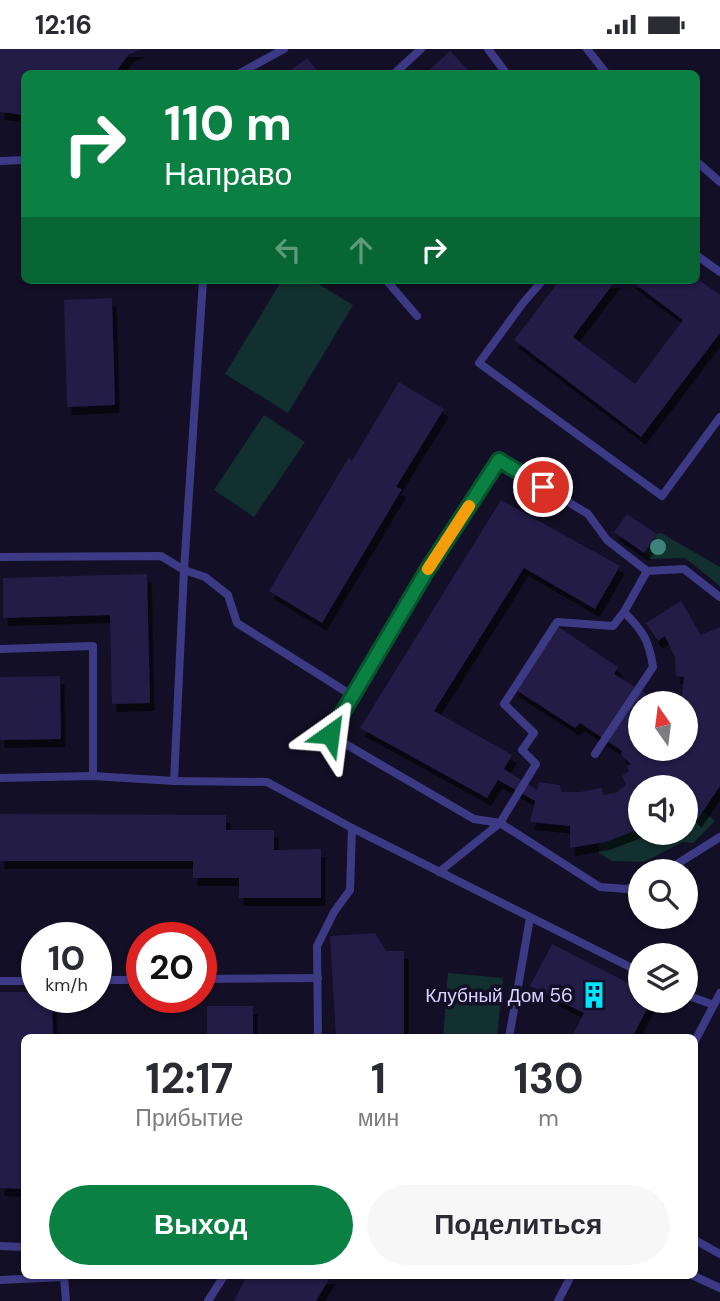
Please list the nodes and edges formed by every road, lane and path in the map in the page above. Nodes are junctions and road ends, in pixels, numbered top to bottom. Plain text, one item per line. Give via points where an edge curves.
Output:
1 (284, 49) edge
2 (421, 49) edge
3 (488, 49) edge
4 (587, 49) edge
5 (246, 70) edge
6 (398, 70) edge
7 (504, 70) edge
8 (604, 70) edge
9 (21, 160) edge
10 (0, 161) edge
11 (700, 164) edge
12 (720, 182) edge
13 (700, 258) edge
14 (720, 272) edge
15 (203, 284) edge
16 (389, 284) edge
17 (540, 284) edge
18 (417, 316) dead end
19 (720, 417) edge
20 (0, 557) edge
21 (184, 570) junction
22 (647, 571) junction
23 (720, 597) edge
24 (624, 612) junction
25 (0, 649) edge
26 (353, 696) junction
27 (595, 754) dead end
28 (93, 776) junction
29 (0, 778) edge
30 (174, 781) junction
31 (500, 823) junction
32 (352, 828) junction
33 (720, 837) edge
34 (685, 859) edge
35 (439, 872) junction
36 (628, 889) edge
37 (530, 918) junction
38 (628, 966) edge
39 (318, 978) junction
40 (217, 979) edge
41 (0, 981) edge
42 (21, 981) edge
43 (720, 993) edge
44 (698, 999) edge
45 (713, 1005) junction
46 (318, 1034) edge
47 (510, 1034) edge
48 (698, 1035) edge
49 (698, 1242) edge
50 (0, 1245) edge
51 (21, 1247) edge
52 (720, 1254) edge
53 (698, 1278) edge
54 (21, 1279) edge
55 (64, 1279) edge
56 (221, 1279) edge
57 (569, 1279) edge
58 (0, 1280) edge
59 (720, 1288) edge
60 (66, 1301) edge
61 (208, 1301) edge
62 (558, 1301) edge

1 - 5 lane
2 - 6 lane
3 - 7 lane
4 - 8 lane
9 - 10 lane
11 - 12 lane
13 - 14 lane
15 - 21 lane
16 - 18 lane
17 - 19 lane via 479,363 662,496
20 - 21 lane via 161,556
21 - 26 lane via 205,577 228,595 237,623
21 - 30 lane
22 - 23 lane via 684,569
22 - 24 lane
22 - 26 lane via 607,540 588,513 499,460
24 - 27 lane via 641,629 653,667
24 - 31 lane via 613,626 557,622 504,704 534,733 522,750 536,764
25 - 28 lane via 93,646
26 - 31 lane via 330,734 474,819
28 - 29 lane
28 - 30 lane
30 - 32 lane via 267,782
31 - 35 lane
31 - 36 lane via 600,887
32 - 35 lane
32 - 39 lane via 350,890 317,946
33 - 34 lane
35 - 37 lane
37 - 38 lane
37 - 47 lane
39 - 40 lane
39 - 46 lane
41 - 42 lane
43 - 45 lane
44 - 45 lane
45 - 48 lane
49 - 52 lane
50 - 51 lane
53 - 59 lane
54 - 58 lane
55 - 60 lane
56 - 61 lane
57 - 62 lane

